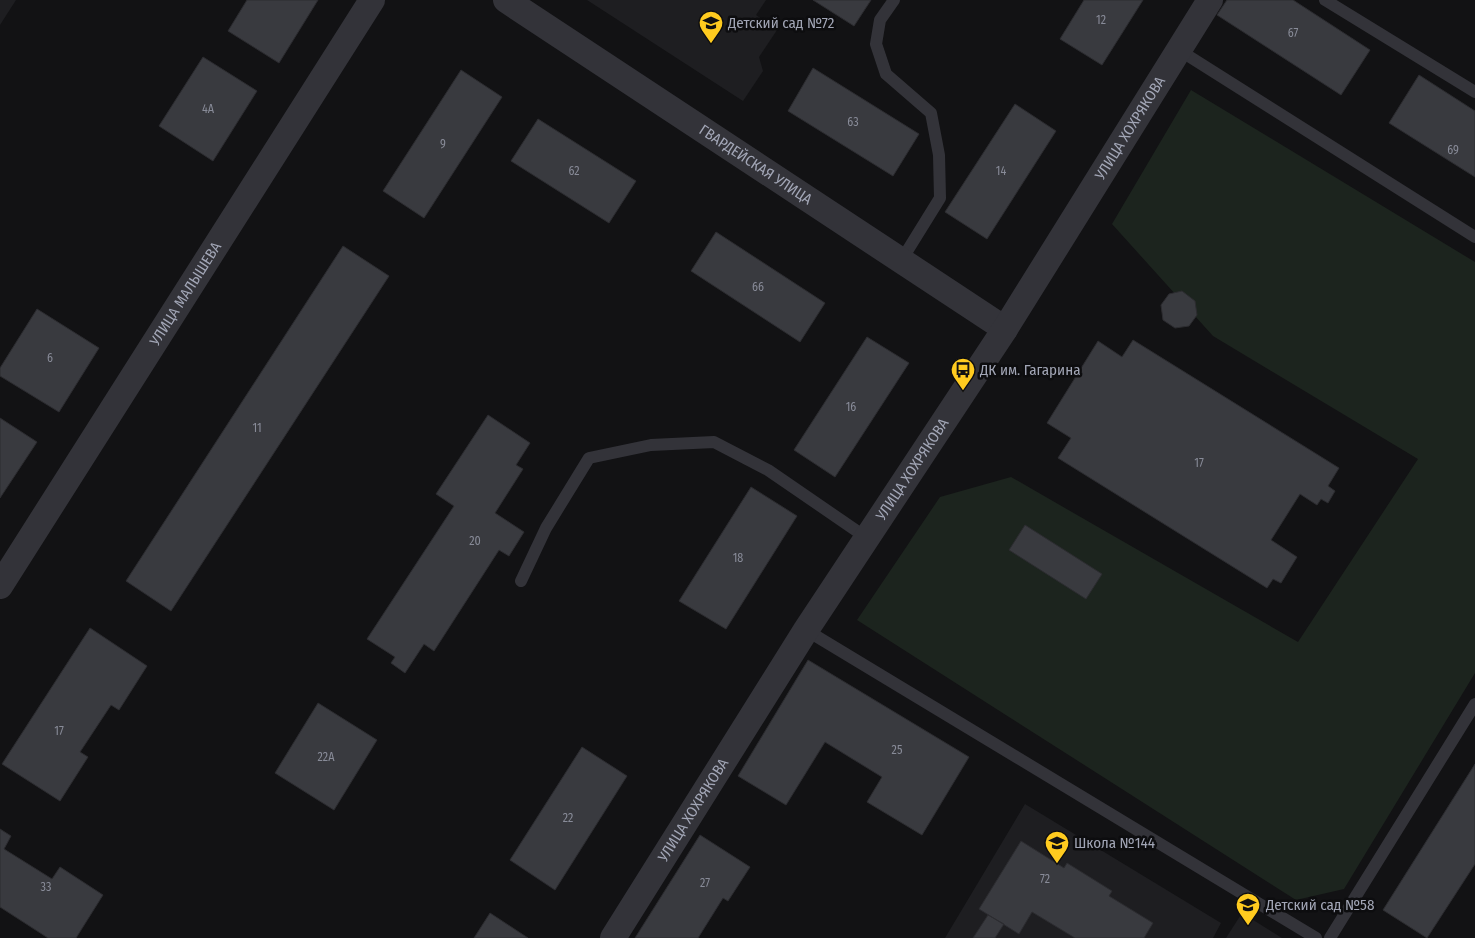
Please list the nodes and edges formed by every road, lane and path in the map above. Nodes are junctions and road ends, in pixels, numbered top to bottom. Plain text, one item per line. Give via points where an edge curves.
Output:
1 (372, 0) edge
2 (506, 0) edge
3 (894, 0) edge
4 (1210, 0) edge
5 (1325, 0) edge
6 (1179, 50) junction
7 (1475, 92) edge
8 (1475, 237) edge
9 (901, 261) junction
10 (1005, 329) junction
11 (867, 538) junction
12 (521, 580) dead end
13 (0, 586) edge
14 (806, 630) junction
15 (1475, 704) edge
16 (613, 938) edge
17 (1316, 938) edge
18 (1330, 938) edge

1 - 13 street, УЛИЦА МАЛЫШЕВА
2 - 9 street, ГВАРДЕЙСКАЯ УЛИЦА
3 - 9 lane via 880,20 876,44 886,74 931,113 939,155 940,198
4 - 6 street, УЛИЦА ХОХРЯКОВА
5 - 7 lane
6 - 8 lane
6 - 10 street, УЛИЦА ХОХРЯКОВА
9 - 10 street, ГВАРДЕЙСКАЯ УЛИЦА
10 - 11 street, УЛИЦА ХОХРЯКОВА
11 - 12 lane via 768,470 714,442 652,445 589,458 546,528
11 - 14 street, УЛИЦА ХОХРЯКОВА
14 - 16 street, УЛИЦА ХОХРЯКОВА
14 - 17 lane
15 - 18 lane

